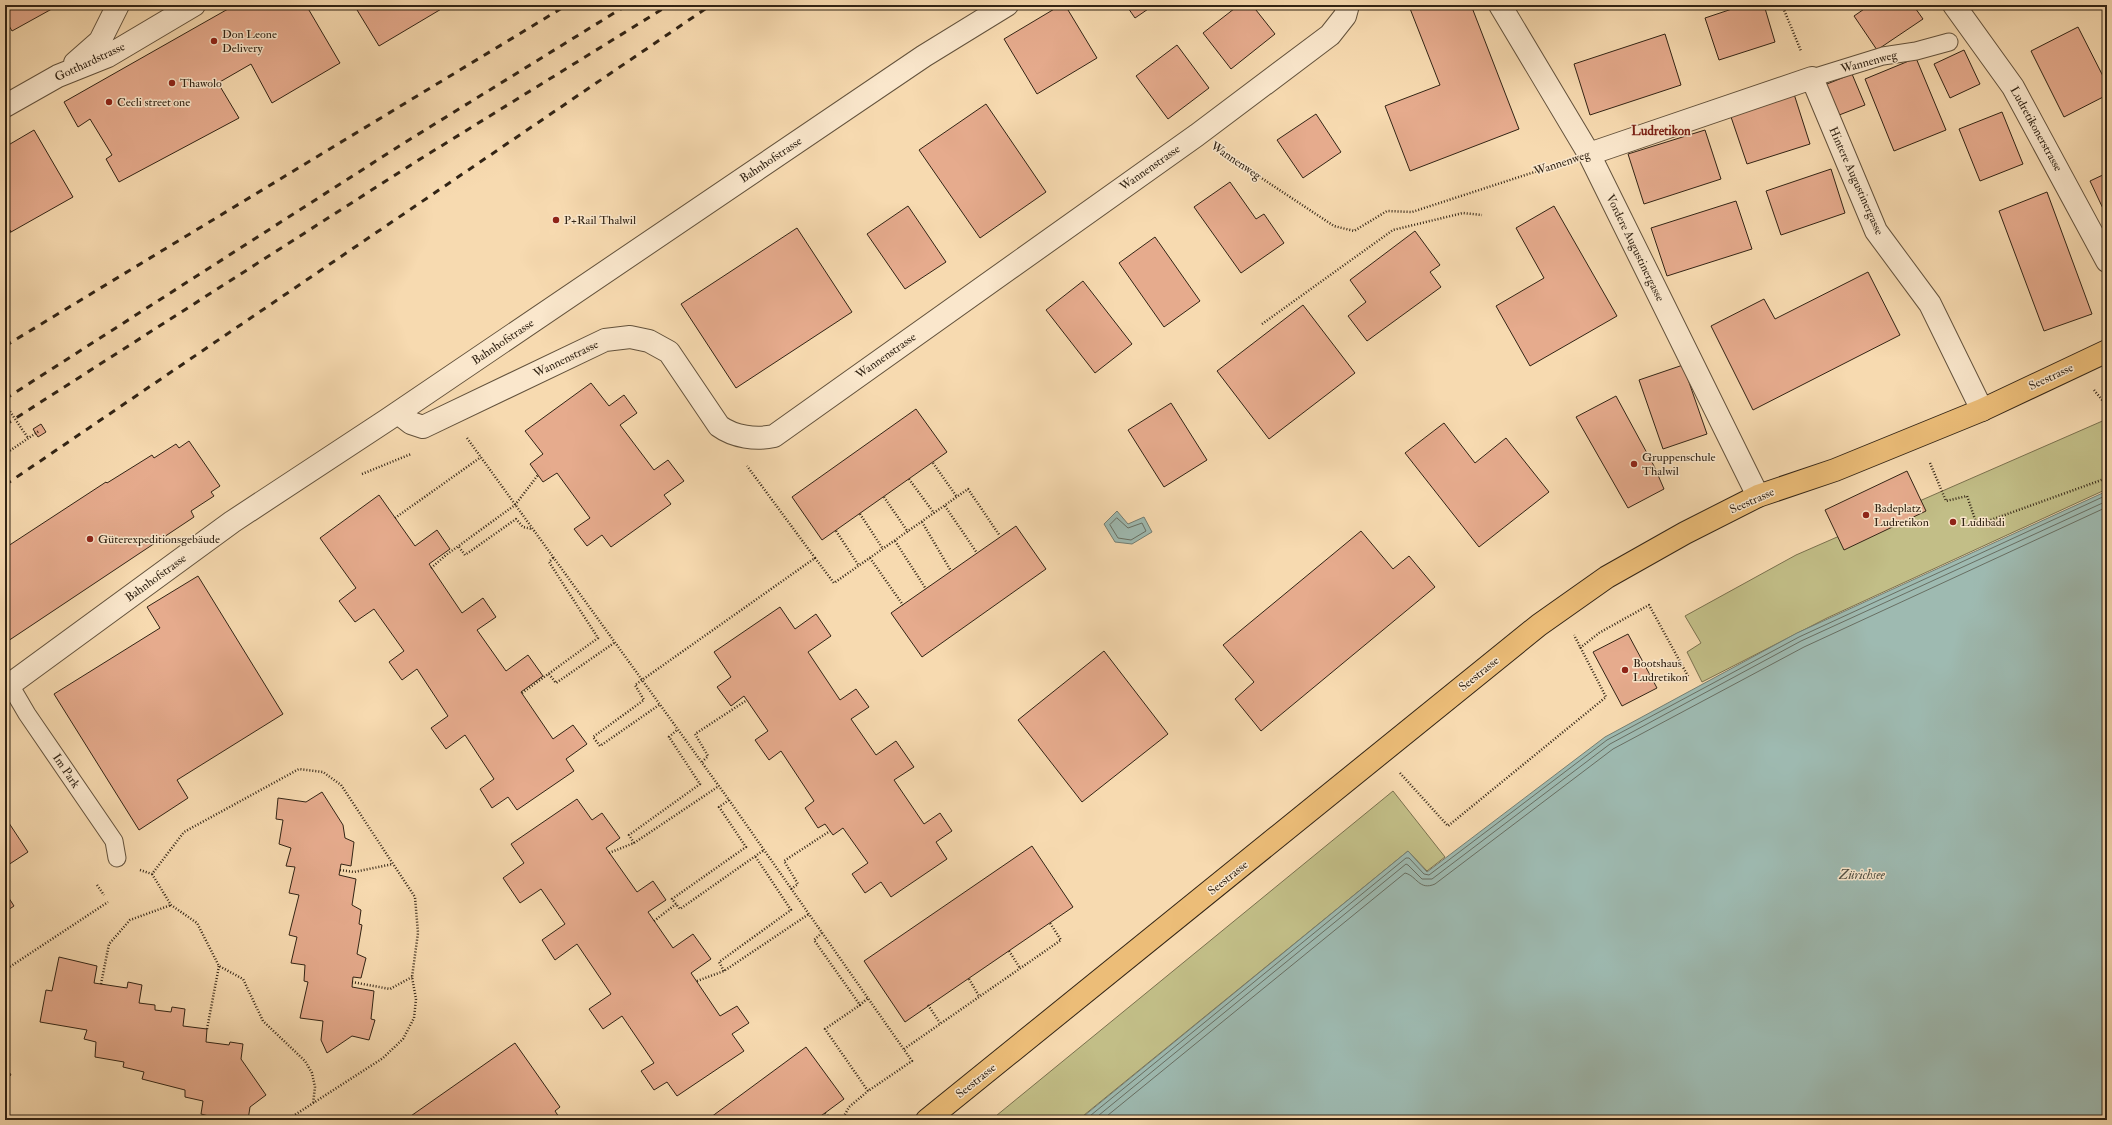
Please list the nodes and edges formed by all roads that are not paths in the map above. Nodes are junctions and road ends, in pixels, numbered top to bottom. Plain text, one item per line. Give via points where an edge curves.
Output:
1 (118, 5) edge
2 (194, 5) edge
3 (1007, 5) edge
4 (1348, 5) edge
5 (1500, 5) edge
6 (1954, 5) edge
7 (1949, 42) dead end
8 (58, 76) junction
9 (1812, 78) junction
10 (5, 106) edge
11 (1589, 154) junction
12 (2107, 261) edge
13 (2107, 351) edge
14 (1982, 410) junction
15 (398, 413) junction
16 (1758, 496) junction
17 (7, 687) edge
18 (117, 858) road end
19 (928, 1120) edge

1 - 8 street via 100,41
2 - 8 street, Gotthardstrasse via 108,56
3 - 15 street, Bahnhofstrasse via 924,56
4 - 15 street, Wannenstrasse via 1345,16 1330,35 1197,135 774,436 763,438 729,434 719,426 669,352 649,341 630,337 605,340 423,427 410,423
5 - 11 street, Vordere Augustinergasse
6 - 12 street, Ludretikonerstrasse via 2013,87
7 - 9 lane, Wannenweg via 1883,56
8 - 10 street, Gotthardstrasse
9 - 11 street, Wannenweg
9 - 14 street, Hintere Augustinergasse via 1876,230 1930,304
11 - 16 street, Vordere Augustinergasse
13 - 14 main road, Seestrasse
14 - 16 main road, Seestrasse via 1835,470
15 - 17 street, Bahnhofstrasse via 232,522
16 - 19 main road, Seestrasse via 1685,532 1607,577 1540,625
17 - 18 lane, Im Park via 114,841

